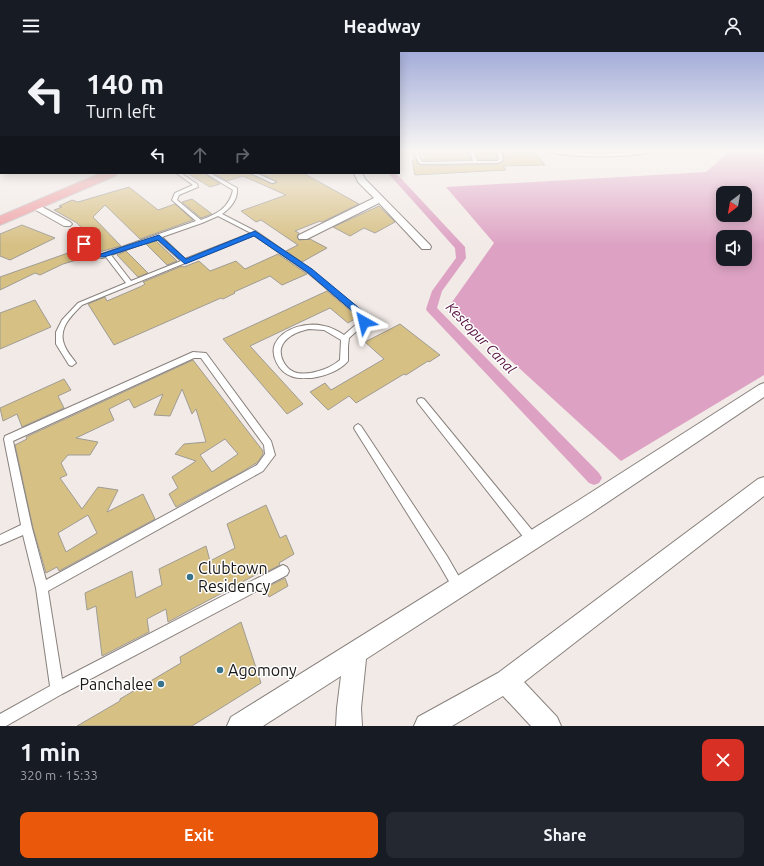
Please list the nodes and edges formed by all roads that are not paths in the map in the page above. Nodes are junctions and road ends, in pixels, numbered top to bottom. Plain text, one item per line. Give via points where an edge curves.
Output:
1 (77, 182) edge
2 (89, 182) edge
3 (193, 182) edge
4 (224, 182) edge
5 (363, 182) edge
6 (380, 199) junction
7 (35, 206) junction
8 (218, 214) junction
9 (0, 216) edge
10 (0, 221) edge
11 (200, 222) junction
12 (67, 224) dead end
13 (255, 233) junction
14 (76, 235) dead end
15 (159, 237) junction
16 (303, 237) dead end
17 (426, 247) dead end
18 (107, 254) junction
19 (185, 262) junction
20 (130, 284) junction
21 (344, 338) junction
22 (72, 363) dead end
23 (764, 389) edge
24 (421, 401) dead end
25 (358, 428) dead end
26 (764, 485) edge
27 (27, 528) junction
28 (529, 535) junction
29 (0, 540) edge
30 (284, 571) dead end
31 (456, 582) junction
32 (42, 588) junction
33 (355, 654) junction
34 (506, 681) junction
35 (57, 689) junction
36 (0, 722) edge
37 (240, 726) edge
38 (349, 726) edge
39 (427, 726) edge
40 (548, 726) edge

1 - 9 main road
2 - 7 main road
3 - 11 lane via 196,186 177,194 174,200
4 - 8 lane via 235,189 234,200
5 - 6 street
6 - 16 street
6 - 17 street
7 - 10 main road
7 - 12 street
8 - 11 lane
8 - 13 lane
11 - 15 lane
13 - 19 lane
13 - 21 lane via 309,271 362,315 364,322 348,332
14 - 18 lane via 94,255
15 - 18 lane
15 - 19 lane
18 - 20 lane
19 - 20 lane
20 - 22 lane via 80,304 65,317 60,343
21 - 21 lane via 344,361 334,368 313,375 292,374 281,364 278,357 279,343 296,330 318,326
23 - 28 street
24 - 28 lane
25 - 31 lane
26 - 34 street
27 - 29 lane
27 - 32 lane
27 - 32 lane via 8,439 194,355 203,355 268,444 270,455 260,468
28 - 31 street
30 - 35 lane
31 - 33 street
32 - 35 lane
33 - 37 street
33 - 38 street
34 - 39 street
34 - 40 street
35 - 36 lane

